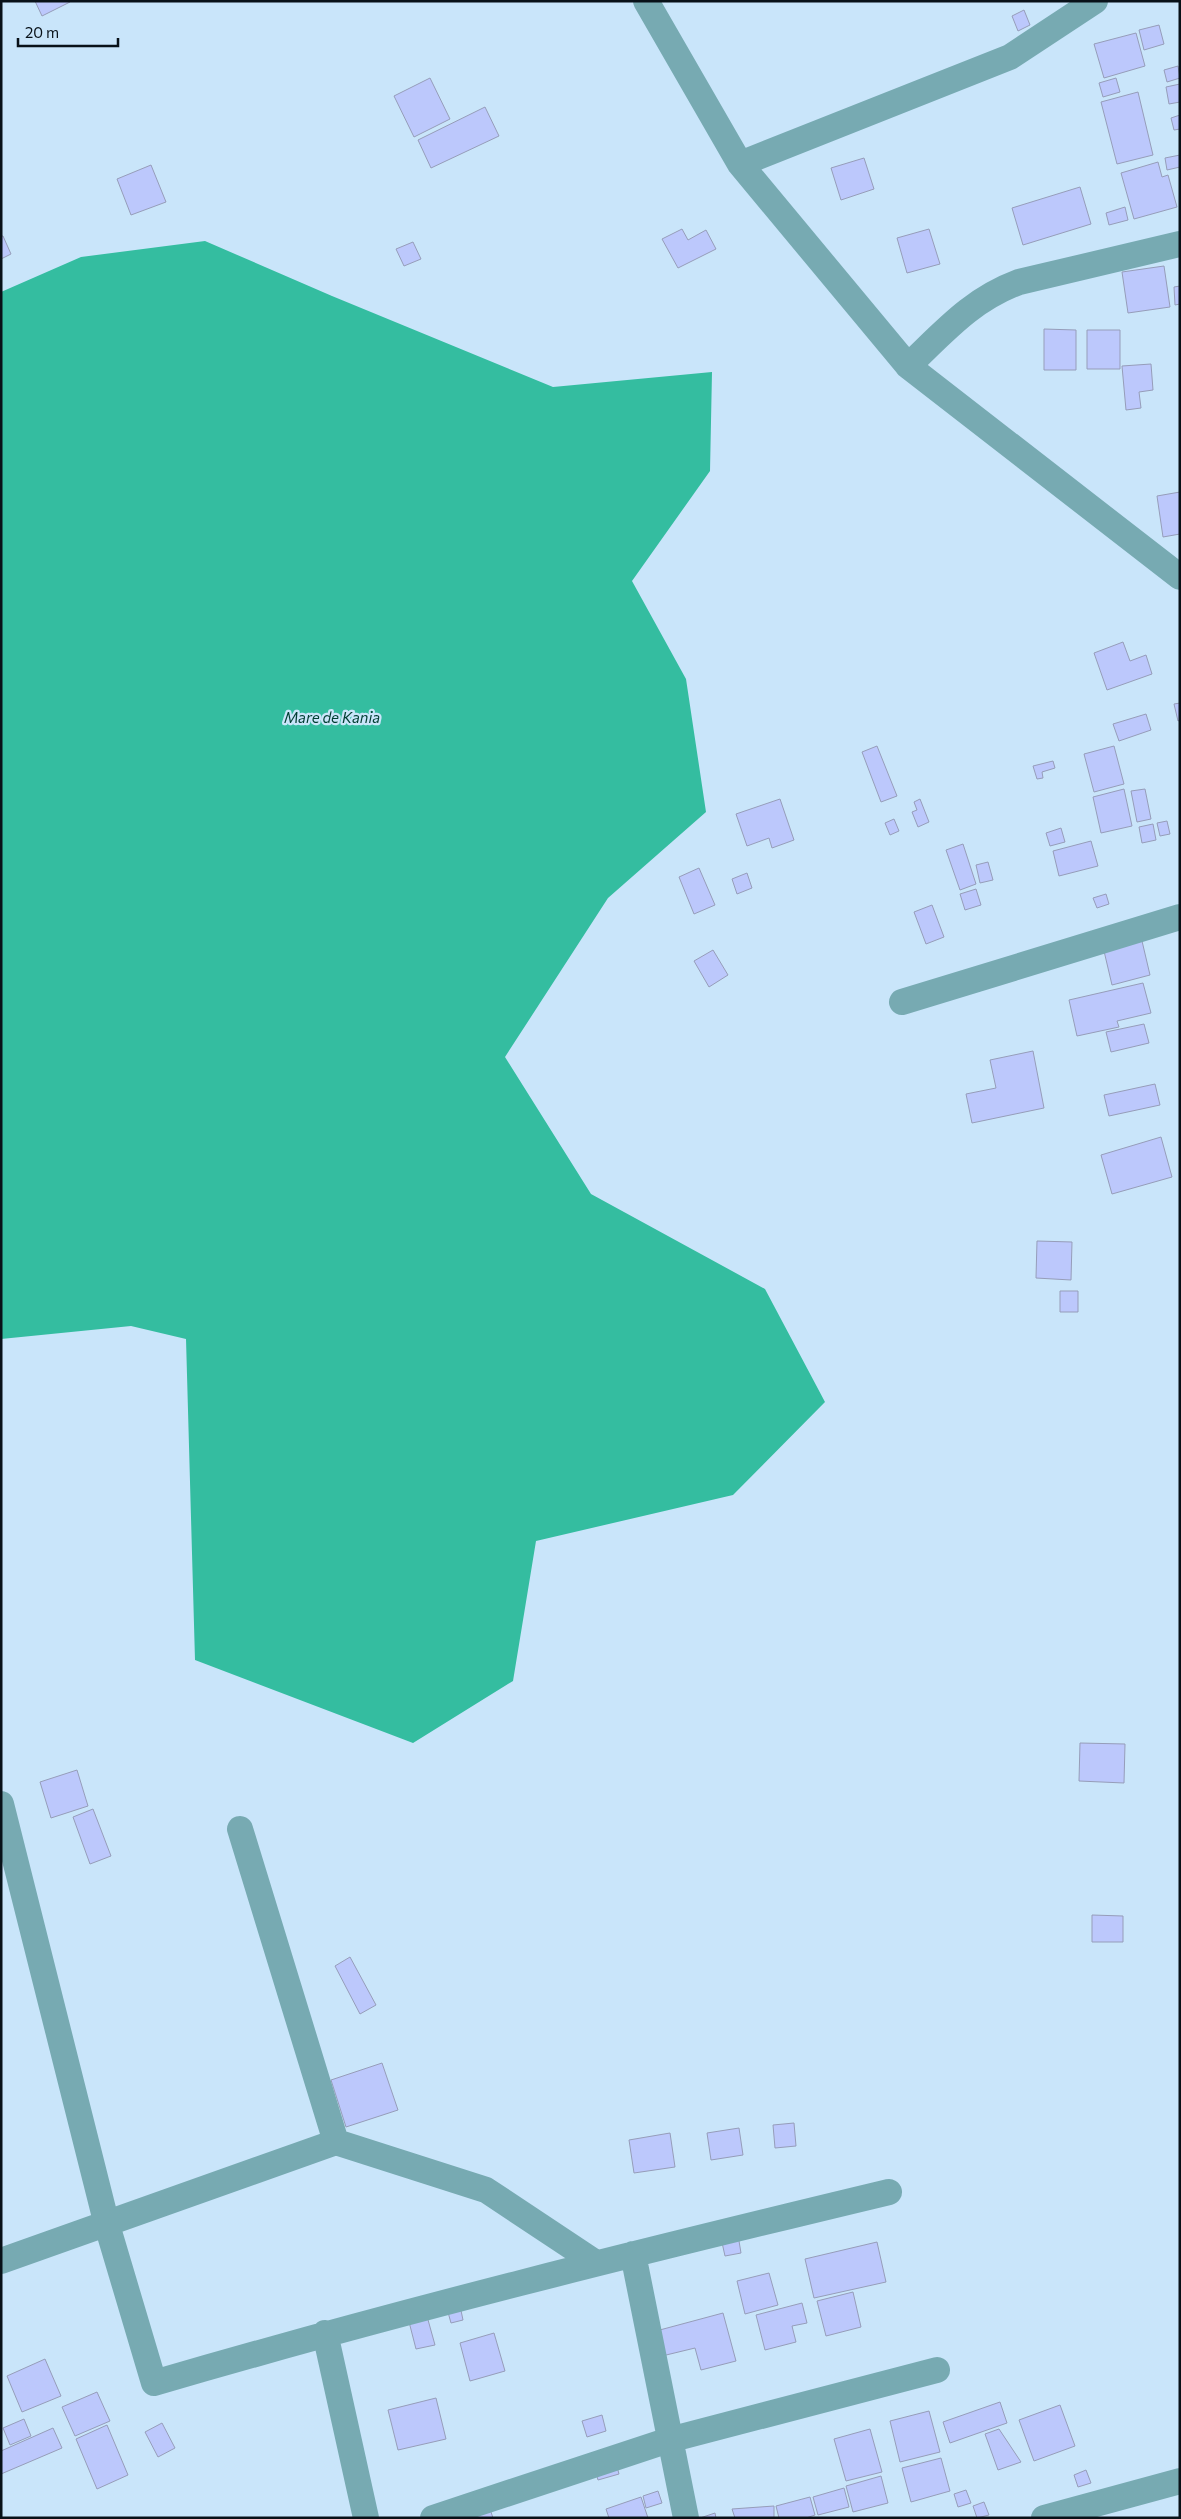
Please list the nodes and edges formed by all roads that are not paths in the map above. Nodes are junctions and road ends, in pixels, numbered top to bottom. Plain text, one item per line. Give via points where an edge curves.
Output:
1 (646, 1) edge
2 (1095, 1) edge
3 (740, 164) junction
4 (1180, 244) edge
5 (908, 366) junction
6 (1180, 577) edge
7 (1180, 916) edge
8 (902, 1002) dead end
9 (1, 1804) edge
10 (240, 1829) dead end
11 (336, 2142) junction
12 (889, 2192) dead end
13 (107, 2224) junction
14 (633, 2254) junction
15 (1, 2261) edge
16 (596, 2263) junction
17 (325, 2333) junction
18 (937, 2370) dead end
19 (669, 2440) junction
20 (1180, 2481) edge
21 (366, 2518) edge
22 (433, 2518) edge
23 (686, 2518) edge
24 (1044, 2518) edge

1 - 3 street
2 - 3 street via 1010,57
3 - 5 street
4 - 5 street via 1028,280 995,291 972,305
5 - 6 street
7 - 8 street
9 - 13 street
10 - 11 street
11 - 13 street
11 - 16 street via 486,2190
12 - 14 street
13 - 15 street
13 - 17 street via 154,2383
14 - 16 street
14 - 19 street
16 - 17 street
17 - 21 street
18 - 19 street
19 - 22 street
19 - 23 street
20 - 24 street

